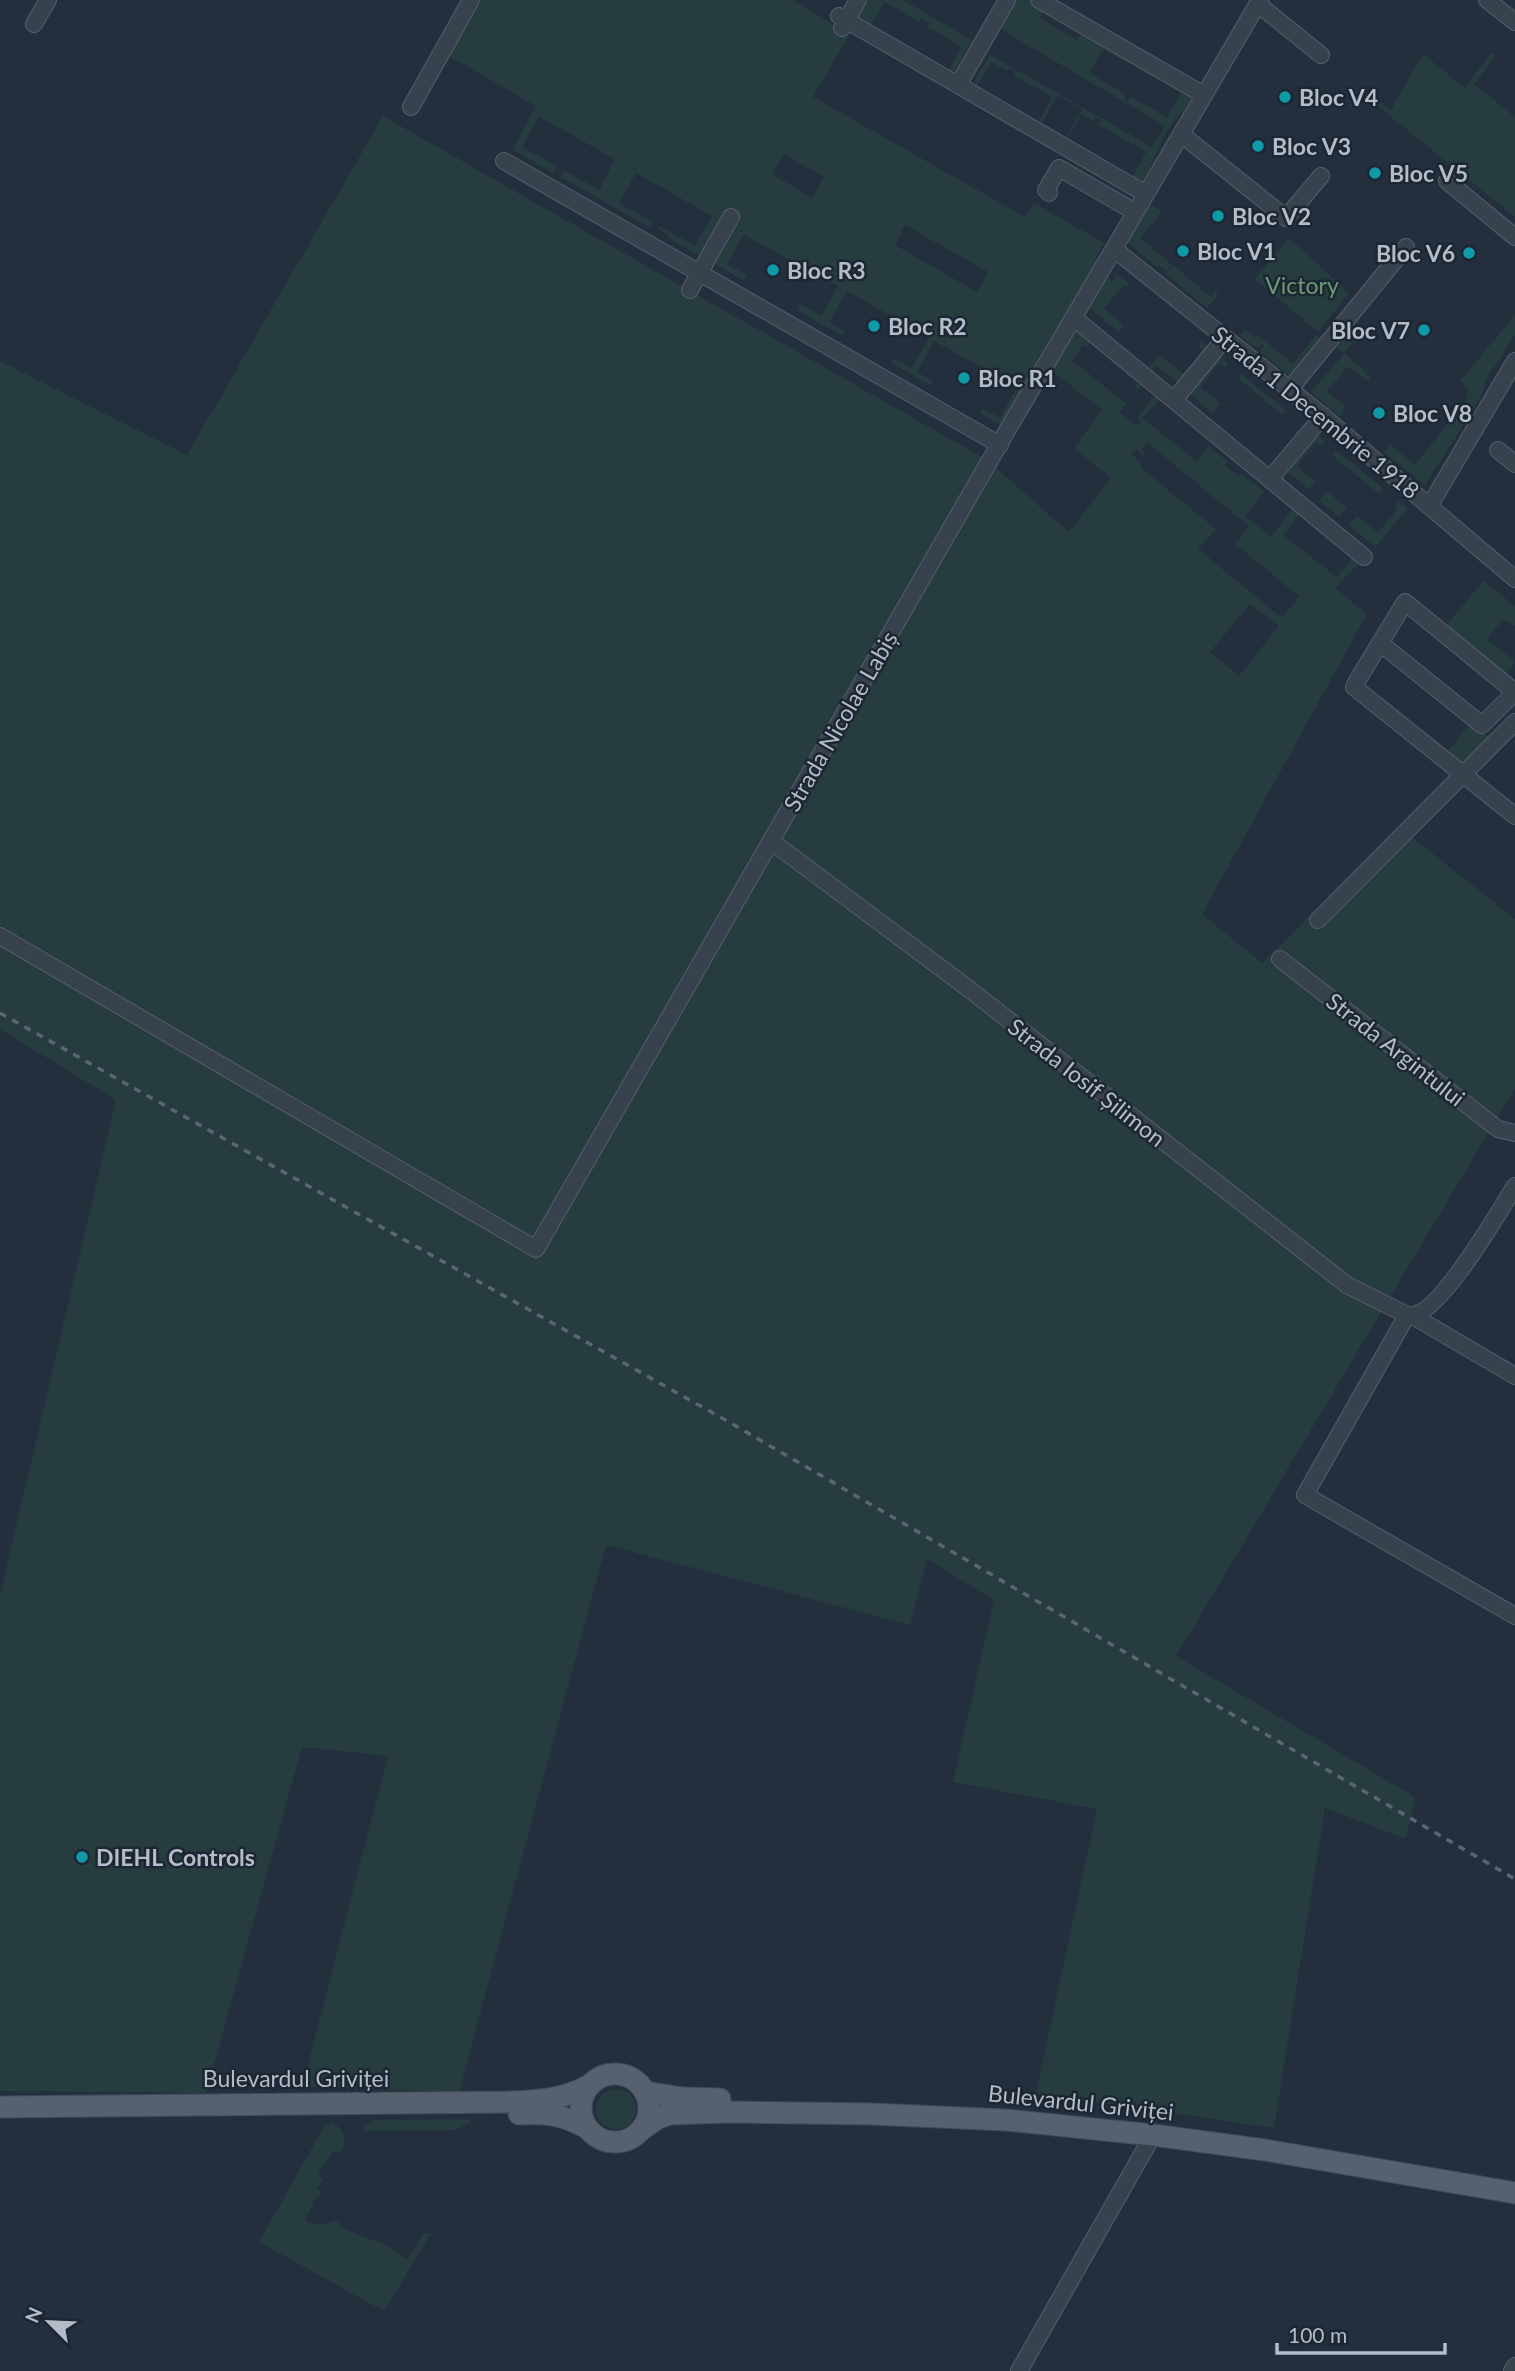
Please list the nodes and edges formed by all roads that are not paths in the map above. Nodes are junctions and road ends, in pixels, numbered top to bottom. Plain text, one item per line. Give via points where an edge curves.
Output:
1 (48, 0) edge
2 (471, 0) edge
3 (858, 0) edge
4 (1007, 0) edge
5 (1039, 0) edge
6 (1488, 0) edge
7 (1259, 2) edge
8 (1515, 22) edge
9 (34, 24) dead end
10 (1321, 55) dead end
11 (958, 85) junction
12 (1204, 95) junction
13 (411, 107) dead end
14 (1181, 134) junction
15 (504, 161) dead end
16 (1321, 176) dead end
17 (1447, 181) dead end
18 (1049, 192) dead end
19 (1146, 194) junction
20 (1135, 212) junction
21 (731, 217) dead end
22 (1515, 237) edge
23 (1406, 247) dead end
24 (1114, 249) junction
25 (699, 273) junction
26 (690, 290) dead end
27 (1074, 318) junction
28 (1225, 338) junction
29 (1515, 361) edge
30 (1290, 389) junction
31 (1174, 400) junction
32 (1323, 416) junction
33 (1000, 444) junction
34 (1498, 450) dead end
35 (1515, 464) edge
36 (1270, 479) junction
37 (1430, 505) junction
38 (1364, 557) dead end
39 (1515, 579) edge
40 (1380, 643) junction
41 (1499, 708) junction
42 (1515, 722) edge
43 (1463, 774) junction
44 (1515, 816) edge
45 (771, 841) junction
46 (1318, 920) dead end
47 (0, 936) edge
48 (1280, 959) dead end
49 (1515, 1133) edge
50 (1515, 1186) edge
51 (1410, 1316) junction
52 (1515, 1376) edge
53 (1515, 1616) edge
54 (590, 2085) junction
55 (645, 2092) junction
56 (0, 2107) edge
57 (0, 2119) edge
58 (587, 2128) junction
59 (642, 2129) junction
60 (1153, 2135) junction
61 (1515, 2180) edge
62 (1515, 2193) edge
63 (1515, 2366) edge
64 (1020, 2371) edge
65 (1512, 2371) edge

1 - 9 street
2 - 13 street
3 - 11 street via 842,22
4 - 11 street
5 - 12 street
6 - 8 street
7 - 10 street
7 - 12 street, Strada Nicolae Labiș
11 - 19 street
12 - 14 street, Strada Nicolae Labiș
14 - 16 street via 1286,218
14 - 19 street, Strada Nicolae Labiș
15 - 25 street
17 - 22 street
18 - 20 street via 1046,190 1059,168
19 - 20 street, Strada Nicolae Labiș
20 - 24 street, Strada Nicolae Labiș
21 - 25 street
23 - 30 street
24 - 27 street, Strada Nicolae Labiș
24 - 28 street, Strada 1 Decembrie 1918
25 - 26 street
25 - 33 street
27 - 31 street
27 - 33 street, Strada Nicolae Labiș
28 - 30 street, Strada 1 Decembrie 1918
28 - 31 street
29 - 37 street
30 - 32 street, Strada 1 Decembrie 1918
31 - 36 street
32 - 36 street
32 - 37 street, Strada 1 Decembrie 1918
33 - 45 street, Strada Nicolae Labiș
34 - 35 street
36 - 38 street
37 - 39 street, Strada 1 Decembrie 1918
40 - 41 street via 1482,725
40 - 41 street via 1405,601 1515,692
40 - 43 street via 1354,687
41 - 42 street
42 - 43 street
43 - 44 street
43 - 46 street
45 - 47 street, Strada Nicolae Labiș via 536,1249
45 - 51 street, Strada Iosif Șilimon via 969,989 1347,1285
48 - 49 street, Strada Argintului via 1498,1129
50 - 51 street via 1447,1288 1428,1308
51 - 52 street, Strada Iosif Șilimon
51 - 53 street via 1305,1495
54 - 55 main road via 599,2078 620,2075
54 - 56 main road, Bulevardul Griviței via 555,2099 520,2102
54 - 58 main road via 581,2110
55 - 59 main road via 649,2110
55 - 61 main road, Bulevardul Griviței via 683,2098 1046,2111 1335,2147
57 - 58 main road, Bulevardul Griviței via 554,2115
58 - 59 main road via 614,2142
59 - 60 main road, Bulevardul Griviței via 670,2114 728,2112 957,2117
60 - 62 main road, Bulevardul Griviței via 1320,2158
60 - 64 street
63 - 65 street

